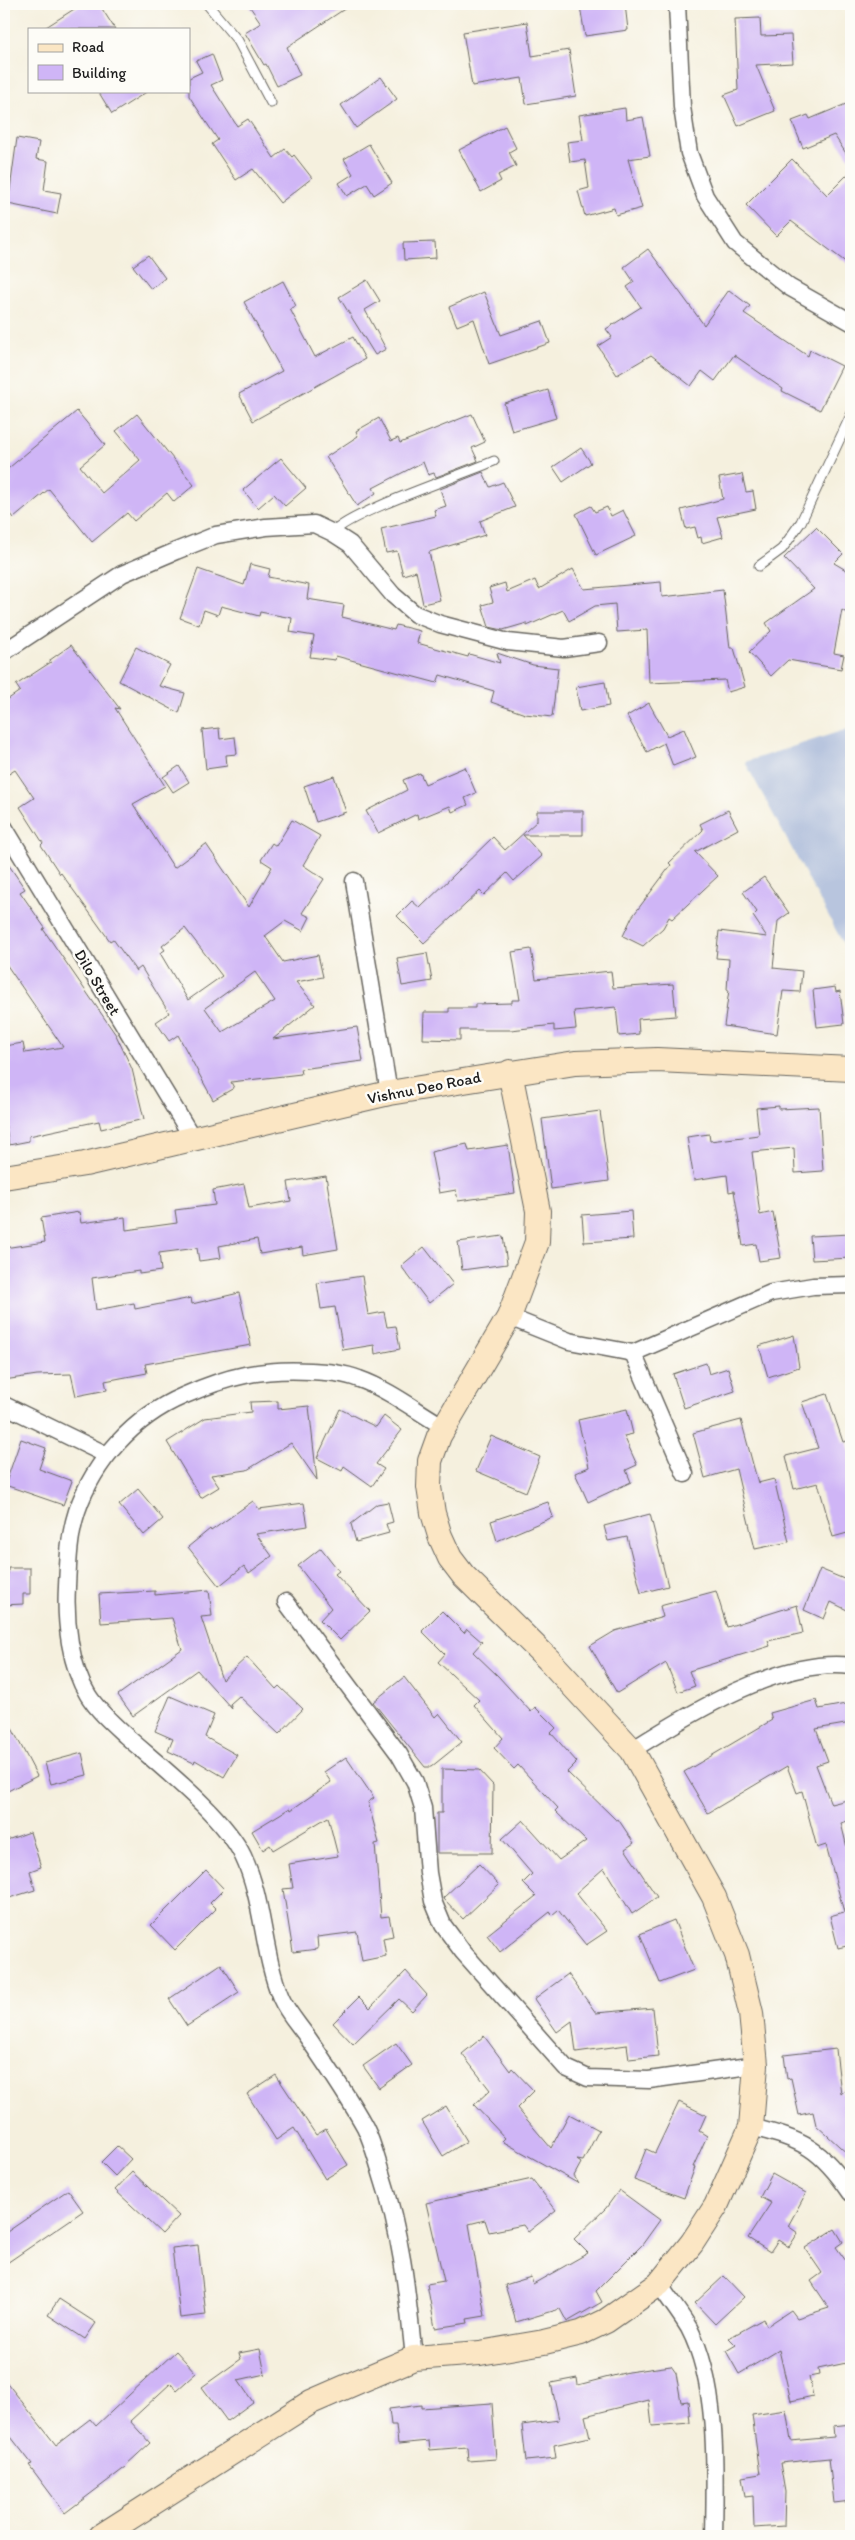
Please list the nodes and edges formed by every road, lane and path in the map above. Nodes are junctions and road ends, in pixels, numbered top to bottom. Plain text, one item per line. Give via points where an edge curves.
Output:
1 (206, 4) edge
2 (677, 4) edge
3 (271, 104) dead end
4 (851, 322) edge
5 (851, 415) edge
6 (494, 461) dead end
7 (333, 533) junction
8 (759, 566) dead end
9 (598, 643) dead end
10 (4, 652) edge
11 (4, 826) edge
12 (354, 881) dead end
13 (851, 1069) edge
14 (510, 1072) junction
15 (389, 1093) junction
16 (192, 1137) junction
17 (4, 1177) edge
18 (851, 1285) edge
19 (509, 1317) junction
20 (634, 1353) junction
21 (4, 1405) edge
22 (444, 1427) junction
23 (107, 1455) junction
24 (685, 1474) dead end
25 (286, 1602) dead end
26 (851, 1666) edge
27 (632, 1750) junction
28 (756, 2065) junction
29 (751, 2127) junction
30 (851, 2193) edge
31 (659, 2284) junction
32 (414, 2358) junction
33 (101, 2536) edge
34 (714, 2536) edge

1 - 3 lane via 238,41
2 - 4 street via 682,107 689,153 705,196 735,243 789,287
5 - 8 lane via 801,522 782,549
6 - 7 lane via 374,509 341,524
7 - 9 street via 350,544 393,595 415,614 508,642 564,648
7 - 10 street via 314,524 216,535 122,574
11 - 16 street, Dilo Street
12 - 15 street
13 - 14 street, Vishnu Deo Road via 606,1060
14 - 15 street, Vishnu Deo Road
14 - 19 street via 538,1211 537,1242
15 - 16 street, Vishnu Deo Road
16 - 17 street, Vishnu Deo Road via 85,1164
18 - 20 street via 813,1286 772,1293
19 - 20 street via 569,1341
19 - 22 street
20 - 24 street
21 - 23 street
22 - 23 street via 361,1379 284,1369 219,1380 175,1400 150,1414
22 - 27 street via 430,1461 429,1488 440,1536 450,1558
23 - 32 street via 76,1512 69,1549 65,1616 82,1681 101,1711 217,1820 233,1837 244,1857 282,2001 344,2091 367,2131 394,2212 405,2269
25 - 28 street via 399,1754 415,1782 423,1808 433,1901 443,1925 566,2068 588,2078 649,2080
26 - 27 street via 784,1673 686,1716
27 - 28 street via 714,1898 737,1955 751,2013
28 - 29 street
29 - 30 street via 789,2136 813,2150 832,2166
29 - 31 street via 716,2206
31 - 32 street via 606,2321 581,2333 480,2353
31 - 34 street via 689,2329 705,2375 713,2419
32 - 33 street via 311,2402

